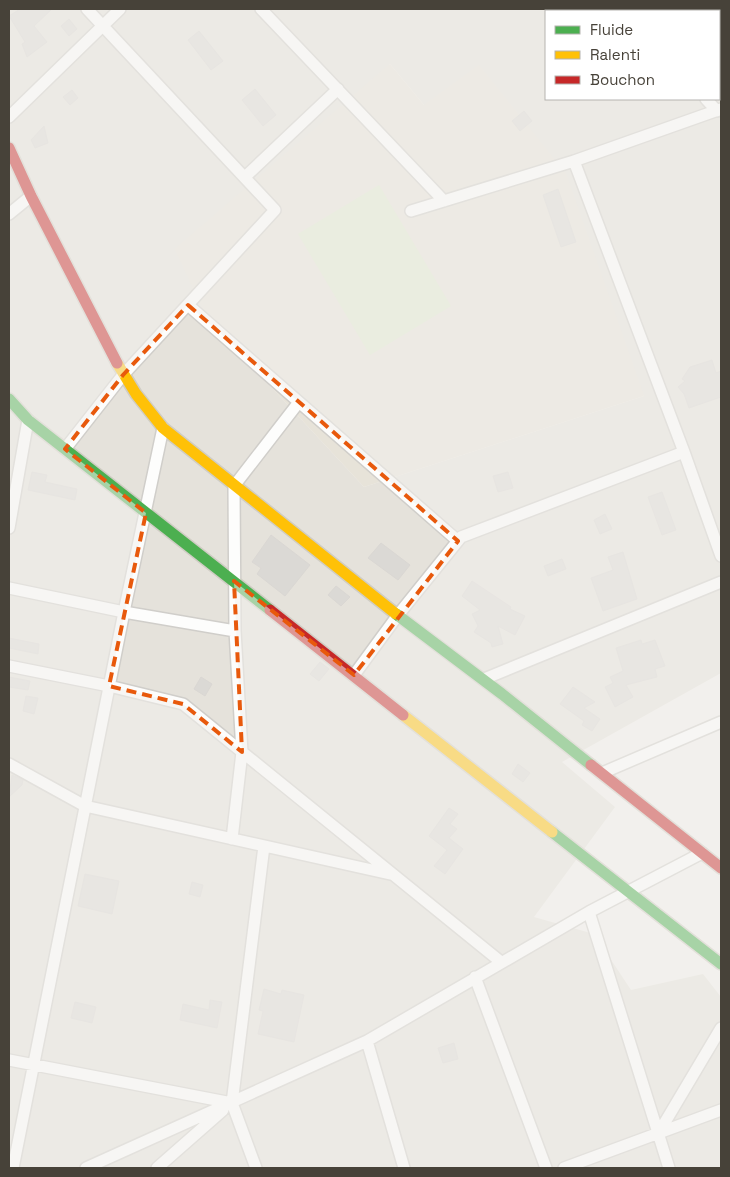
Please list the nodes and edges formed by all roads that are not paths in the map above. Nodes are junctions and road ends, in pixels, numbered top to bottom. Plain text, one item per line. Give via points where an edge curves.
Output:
1 (87, 9) edge
2 (120, 9) edge
3 (261, 9) edge
4 (102, 26) junction
5 (338, 89) junction
6 (707, 100) edge
7 (719, 110) edge
8 (9, 117) edge
9 (9, 148) edge
10 (574, 161) junction
11 (246, 176) junction
12 (31, 196) junction
13 (444, 201) junction
14 (411, 211) dead end
15 (9, 214) edge
16 (188, 304) junction
17 (123, 375) junction
18 (9, 399) edge
19 (299, 402) junction
20 (28, 420) junction
21 (163, 428) junction
22 (65, 449) junction
23 (684, 452) junction
24 (234, 486) junction
25 (146, 512) junction
26 (9, 528) edge
27 (458, 541) junction
28 (721, 556) edge
29 (234, 581) junction
30 (721, 582) edge
31 (9, 588) edge
32 (124, 612) junction
33 (398, 615) junction
34 (235, 631) junction
35 (9, 666) edge
36 (354, 675) junction
37 (484, 679) junction
38 (109, 686) junction
39 (721, 722) edge
40 (242, 752) junction
41 (9, 764) edge
42 (602, 773) junction
43 (85, 806) junction
44 (232, 839) junction
45 (264, 846) junction
46 (702, 853) junction
47 (721, 868) edge
48 (394, 875) junction
49 (629, 890) junction
50 (589, 912) junction
51 (501, 962) junction
52 (721, 964) edge
53 (475, 977) junction
54 (721, 1028) edge
55 (367, 1041) junction
56 (9, 1060) edge
57 (33, 1065) junction
58 (232, 1103) junction
59 (721, 1110) edge
60 (658, 1134) junction
61 (13, 1168) edge
62 (86, 1168) edge
63 (157, 1168) edge
64 (256, 1168) edge
65 (404, 1168) edge
66 (546, 1168) edge
67 (564, 1168) edge
68 (670, 1168) edge

1 - 4 street
2 - 4 street
3 - 5 street
4 - 8 street
4 - 11 street
5 - 11 street
5 - 13 street
6 - 7 street
7 - 10 street
9 - 12 street
10 - 13 street
10 - 23 street
11 - 16 street via 275,210
12 - 15 street
12 - 17 street
13 - 14 street
16 - 17 street
16 - 19 street
17 - 21 street
17 - 22 street
18 - 20 street
19 - 24 street
19 - 27 street
20 - 22 street
20 - 26 street
21 - 24 street
21 - 25 street
22 - 25 street
23 - 27 street via 461,537
23 - 28 street
24 - 29 street
24 - 33 street
25 - 29 street
25 - 32 street
27 - 33 street
29 - 34 street
29 - 36 street
30 - 37 street
31 - 32 street
32 - 34 street
32 - 38 street
33 - 36 street
33 - 37 street
34 - 40 street
35 - 38 street
36 - 49 street
37 - 42 street
38 - 40 street via 183,704
38 - 43 street
39 - 42 street
40 - 44 street
40 - 48 street
41 - 43 street
42 - 46 street
43 - 44 street
43 - 57 street
44 - 45 street
45 - 48 street
45 - 58 street
46 - 47 street
46 - 49 street
48 - 51 street
49 - 50 street
49 - 52 street
50 - 51 street
50 - 60 street
51 - 53 street
53 - 55 street
53 - 66 street
54 - 60 street
55 - 58 street
55 - 65 street
56 - 57 street
57 - 58 street
57 - 61 street
58 - 62 street
58 - 63 street
58 - 64 street
59 - 60 street
60 - 67 street
60 - 68 street

